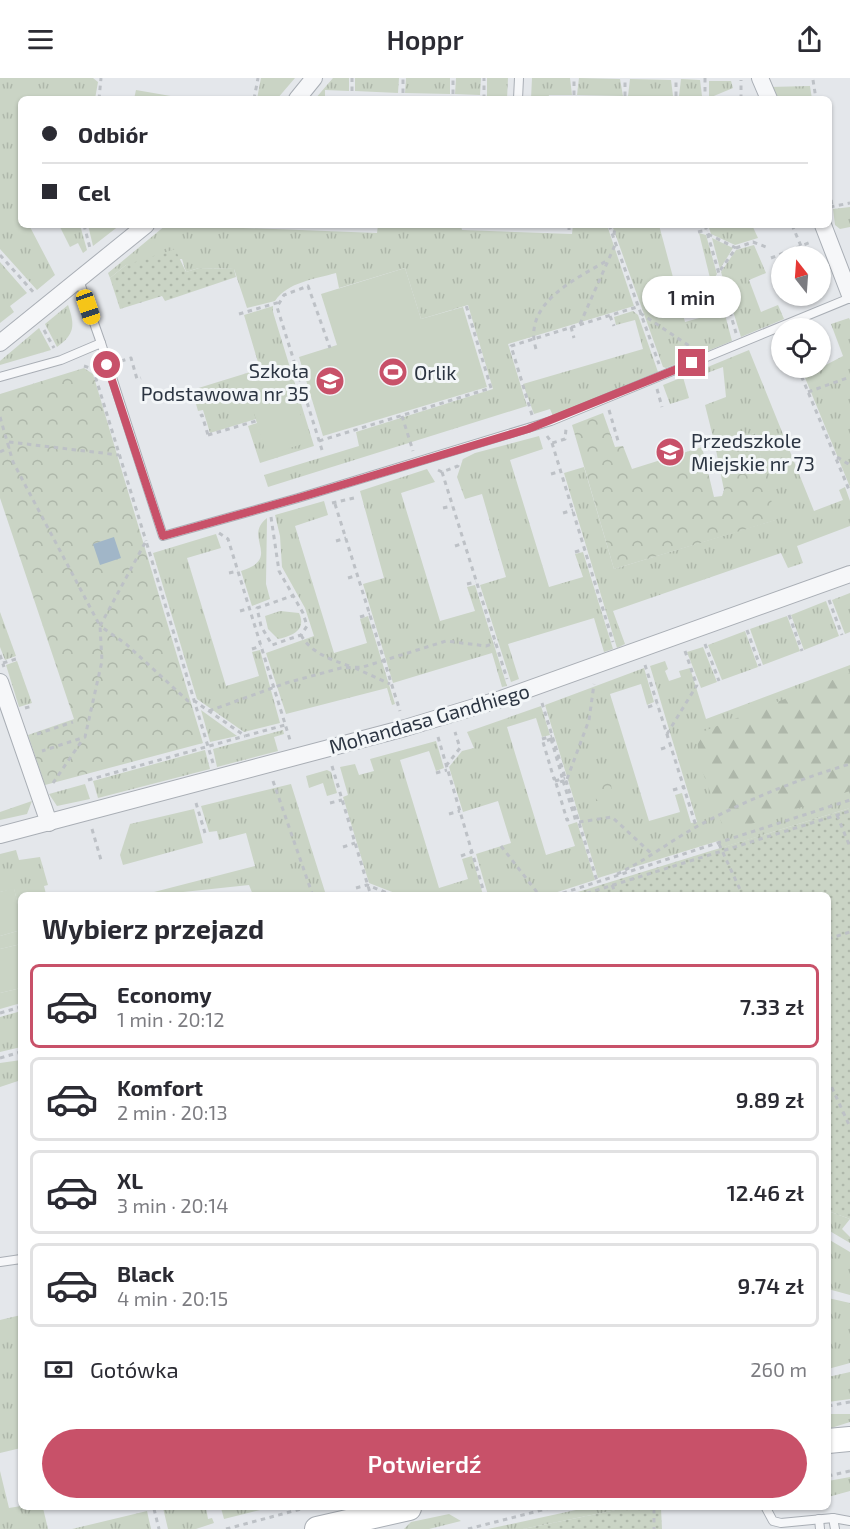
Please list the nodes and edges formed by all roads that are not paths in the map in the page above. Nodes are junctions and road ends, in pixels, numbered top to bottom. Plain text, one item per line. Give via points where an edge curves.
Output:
1 (314, 78) edge
2 (519, 78) edge
3 (760, 78) edge
4 (299, 96) edge
5 (518, 96) edge
6 (768, 96) edge
7 (143, 228) edge
8 (825, 230) edge
9 (79, 280) junction
10 (850, 296) edge
11 (0, 343) edge
12 (100, 343) junction
13 (0, 377) edge
14 (850, 574) edge
15 (1, 688) edge
16 (49, 823) junction
17 (0, 835) edge
18 (18, 1259) edge
19 (0, 1262) edge
20 (850, 1439) edge
21 (831, 1441) edge
22 (767, 1510) edge
23 (395, 1514) edge
24 (833, 1518) junction
25 (819, 1519) junction
26 (850, 1521) edge
27 (774, 1525) edge
28 (802, 1525) edge
29 (788, 1526) edge
30 (316, 1529) edge
31 (820, 1529) edge
32 (835, 1529) edge

1 - 4 street
2 - 5 lane
3 - 6 street
7 - 9 street
8 - 10 street
9 - 11 street
9 - 12 lane
10 - 12 lane via 536,426 163,536
12 - 13 lane via 61,360
14 - 16 street, Mohandasa Gandhiego via 511,695 405,728
15 - 16 street
16 - 17 street, Mohandasa Gandhiego
18 - 19 lane
20 - 21 main road
22 - 27 lane
23 - 30 main road
24 - 25 lane
24 - 26 lane
24 - 32 lane
25 - 28 lane
25 - 31 lane
27 - 29 lane
28 - 29 lane

